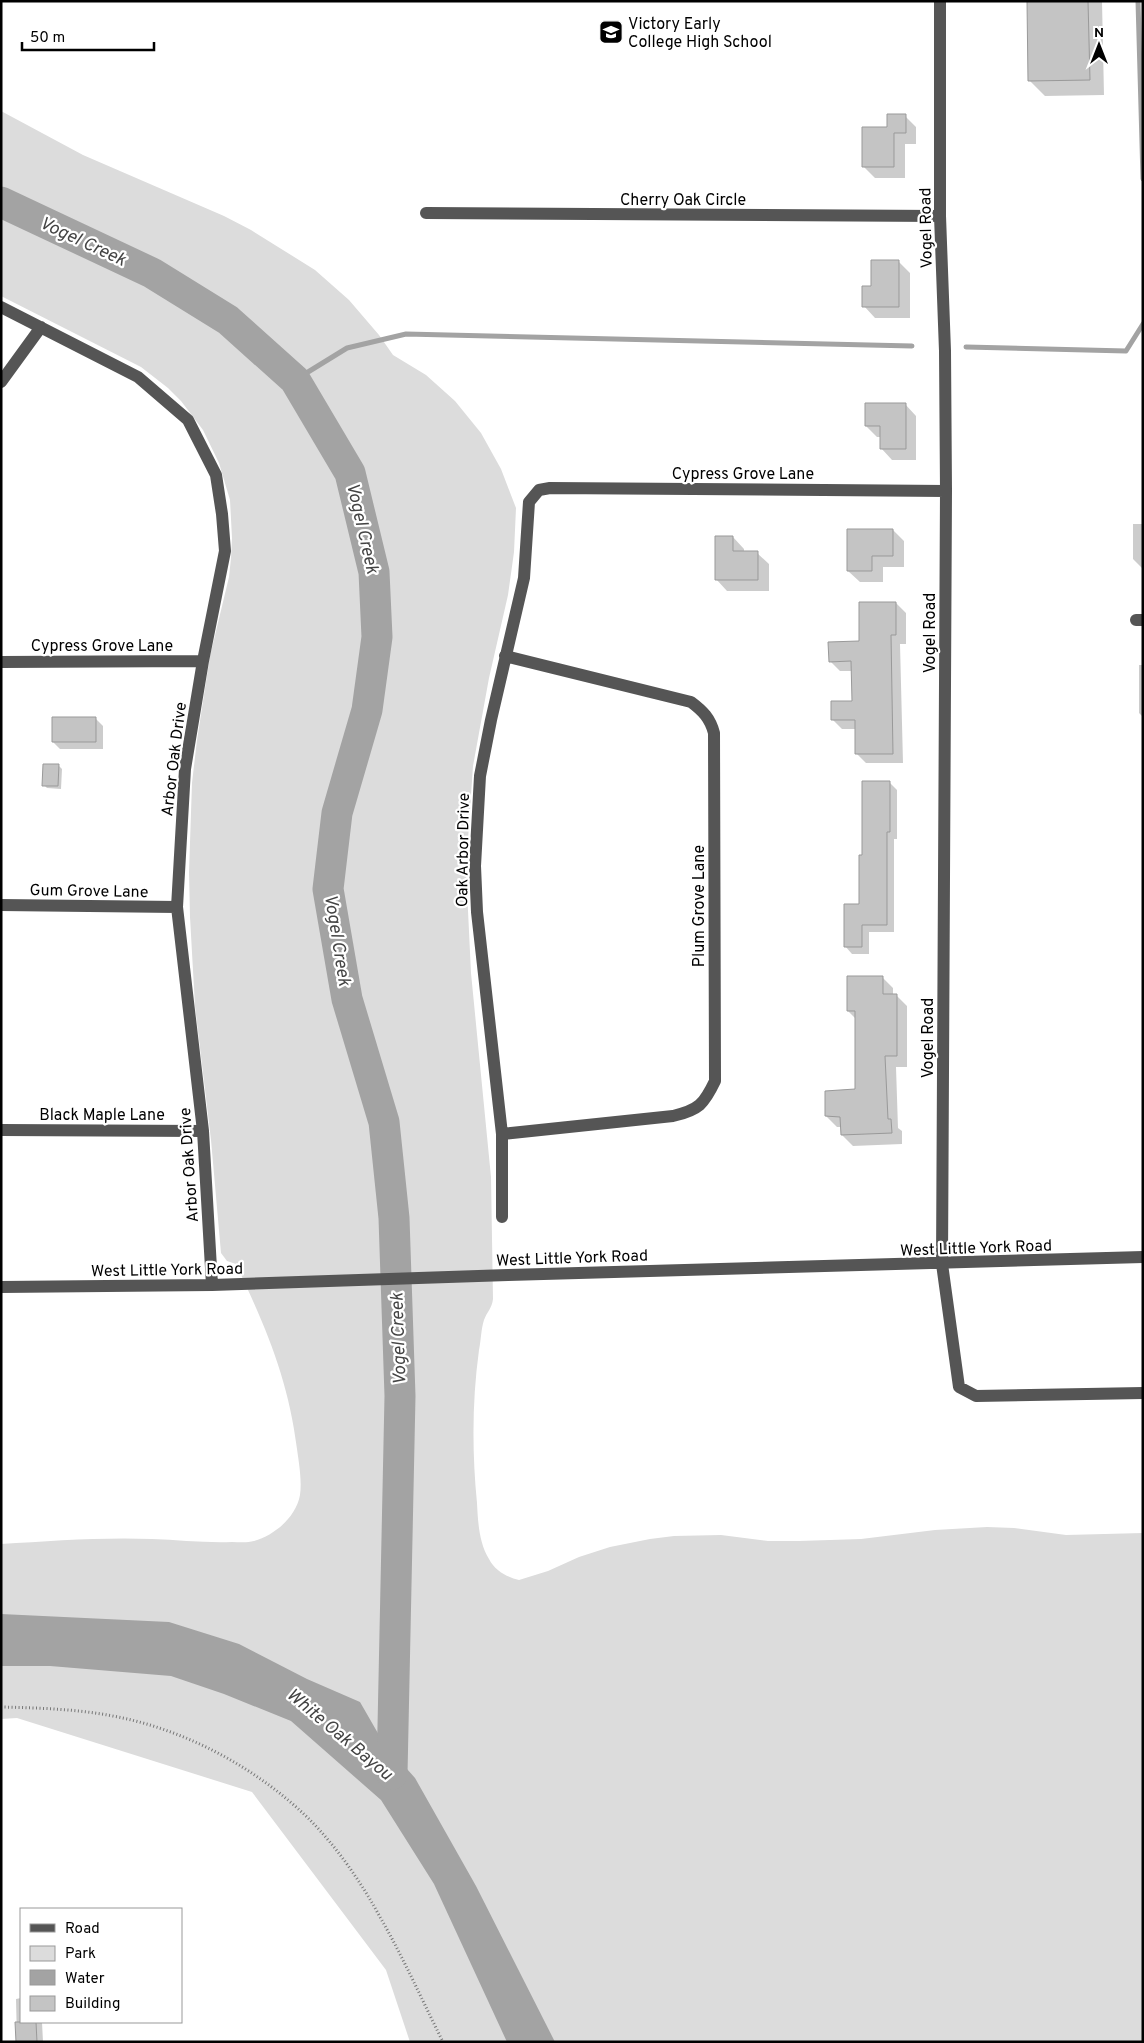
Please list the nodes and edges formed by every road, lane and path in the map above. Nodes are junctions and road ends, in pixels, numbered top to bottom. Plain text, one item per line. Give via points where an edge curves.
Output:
1 (940, 1) edge
2 (426, 213) dead end
3 (940, 216) junction
4 (1, 307) edge
5 (41, 327) junction
6 (1, 382) edge
7 (539, 490) joint
8 (946, 491) junction
9 (505, 656) junction
10 (203, 661) junction
11 (1, 662) edge
12 (1, 905) edge
13 (177, 907) junction
14 (1, 1130) edge
15 (203, 1131) junction
16 (502, 1134) junction
17 (502, 1217) dead end
18 (1143, 1258) edge
19 (942, 1264) junction
20 (212, 1285) junction
21 (1, 1287) edge
22 (1143, 1393) edge
23 (1, 1707) edge
24 (443, 2042) edge

1 - 3 street, Vogel Road
2 - 3 street, Cherry Oak Circle
3 - 8 street, Vogel Road
4 - 5 street, Arbor Oak Drive
5 - 6 street
5 - 10 street, Arbor Oak Drive via 138,377 188,420 216,475 225,551
7 - 8 street, Cypress Grove Lane
7 - 9 street, Oak Arbor Drive via 530,502 524,578
8 - 19 street, Vogel Road
9 - 16 street, Oak Arbor Drive via 480,776 475,866 477,912
9 - 16 street, Plum Grove Lane via 691,702 711,721 714,733 715,1081 706,1100 690,1112
10 - 11 street, Cypress Grove Lane
10 - 13 street, Arbor Oak Drive via 185,769
12 - 13 street, Gum Grove Lane
13 - 15 street, Arbor Oak Drive
14 - 15 street, Black Maple Lane
15 - 20 street, Arbor Oak Drive
16 - 17 street, Oak Arbor Drive
18 - 19 street, West Little York Road
19 - 20 street, West Little York Road
19 - 22 street, Vogel Road via 959,1387 976,1396
20 - 21 street, West Little York Road
23 - 24 path via 90,1712 145,1724 192,1741 225,1758 280,1795 309,1819 351,1871 380,1916

